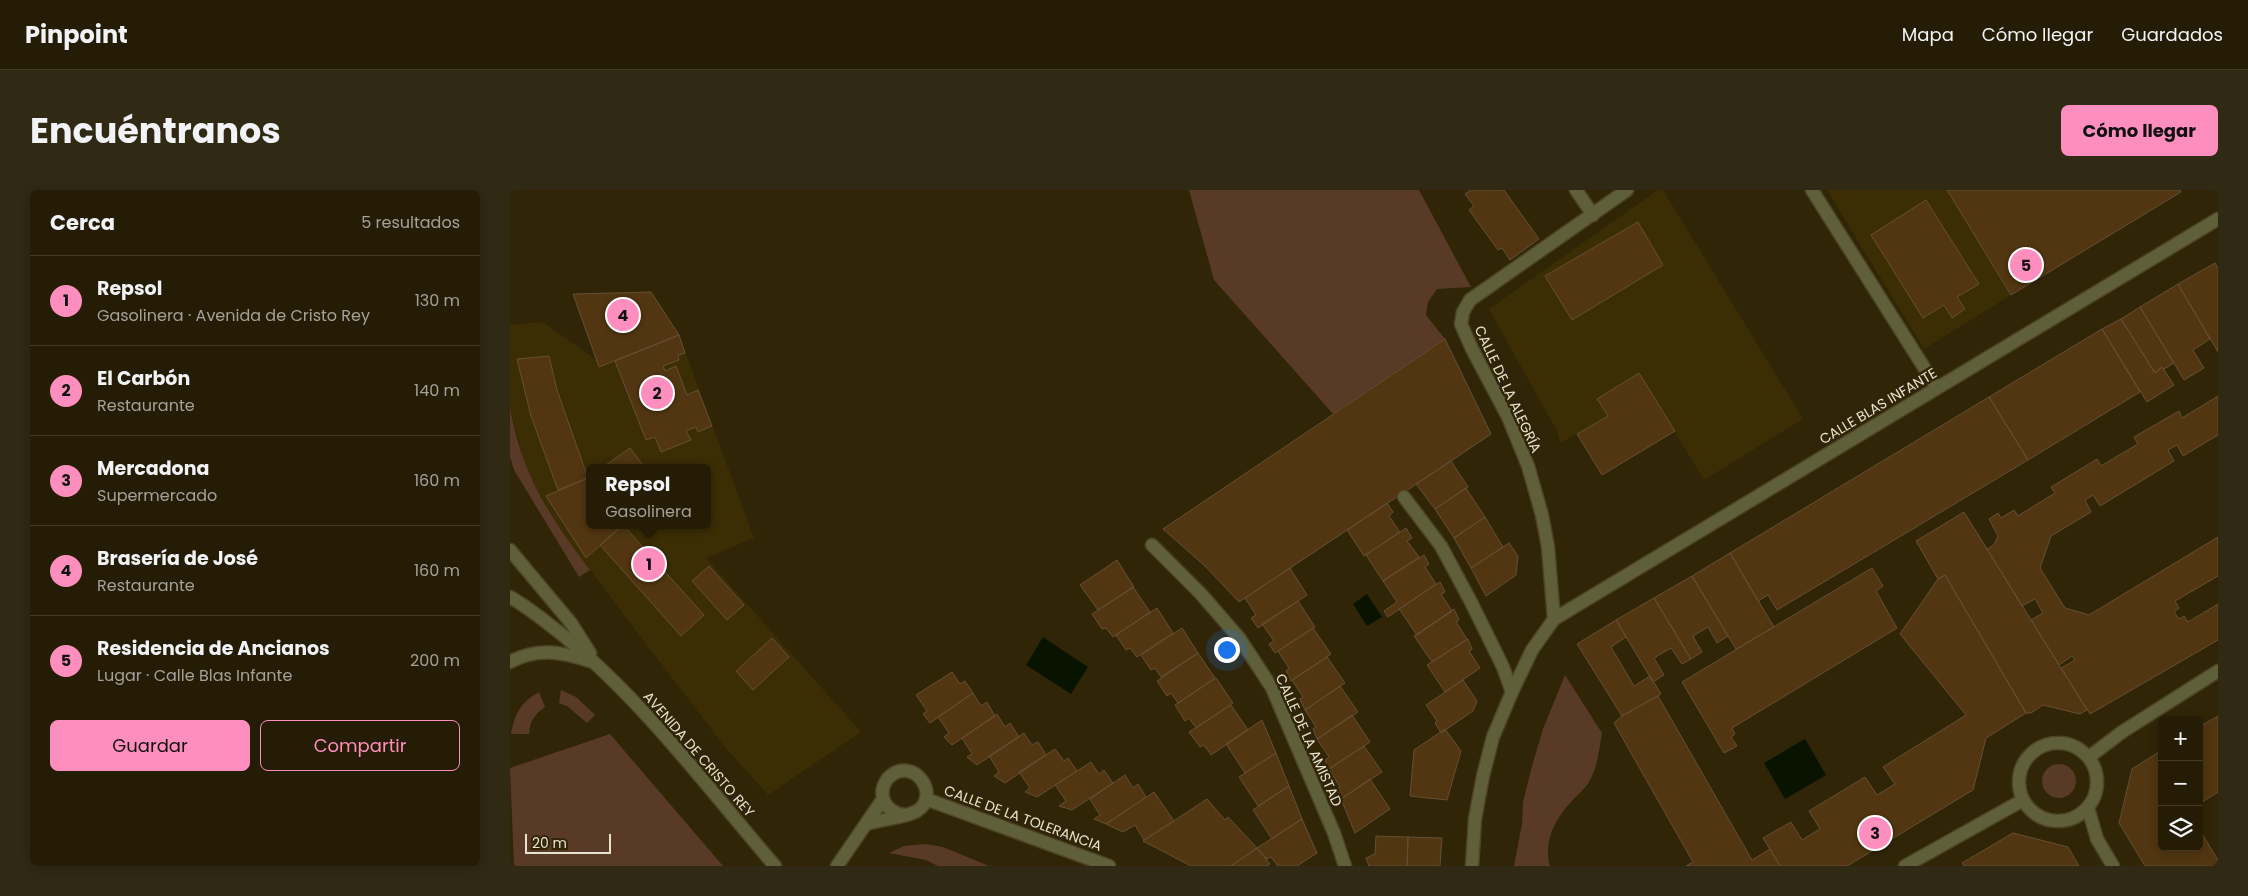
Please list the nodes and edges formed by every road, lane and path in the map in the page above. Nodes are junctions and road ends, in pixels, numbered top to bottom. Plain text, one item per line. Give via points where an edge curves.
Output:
1 (1576, 190) edge
2 (1628, 190) edge
3 (1812, 190) edge
4 (1593, 215) junction
5 (2218, 219) edge
6 (1938, 388) junction
7 (1404, 497) dead end
8 (1152, 545) dead end
9 (510, 550) edge
10 (510, 597) edge
11 (1554, 620) junction
12 (510, 662) edge
13 (597, 664) junction
14 (2218, 671) edge
15 (1512, 692) junction
16 (2089, 757) junction
17 (883, 799) junction
18 (926, 799) junction
19 (2023, 800) junction
20 (2088, 808) junction
21 (904, 815) junction
22 (867, 824) junction
23 (775, 866) edge
24 (837, 866) edge
25 (1109, 866) edge
26 (1345, 866) edge
27 (1472, 866) edge
28 (1905, 866) edge
29 (2113, 866) edge

1 - 4 street
2 - 4 street
3 - 6 street
4 - 11 street, CALLE DE LA ALEGRÍA via 1470,300 1461,324 1508,417 1528,466 1548,547
5 - 6 street, CALLE BLAS INFANTE
6 - 11 street, CALLE BLAS INFANTE
7 - 15 street via 1450,562 1503,667
8 - 26 street, CALLE DE LA AMISTAD via 1240,639 1272,688
9 - 13 street, AVENIDA DE CRISTO REY via 571,623
10 - 13 street, AVENIDA DE CRISTO REY via 537,614
11 - 15 street via 1532,650
12 - 13 street via 530,653 552,652
13 - 23 street, AVENIDA DE CRISTO REY via 637,705
14 - 16 street
15 - 27 street via 1493,737 1483,776 1473,834
16 - 19 street via 2064,743 2037,749 2027,758 2020,772
16 - 20 street via 2096,769 2098,783
17 - 18 street via 886,779 903,770 920,777 926,789
17 - 21 street via 892,811
17 - 22 street
18 - 21 street via 918,810
18 - 25 street, CALLE DE LA TOLERANCIA
19 - 20 street via 2033,812 2054,821 2069,820
19 - 28 street
20 - 29 street via 2097,839
21 - 22 street
22 - 24 street

